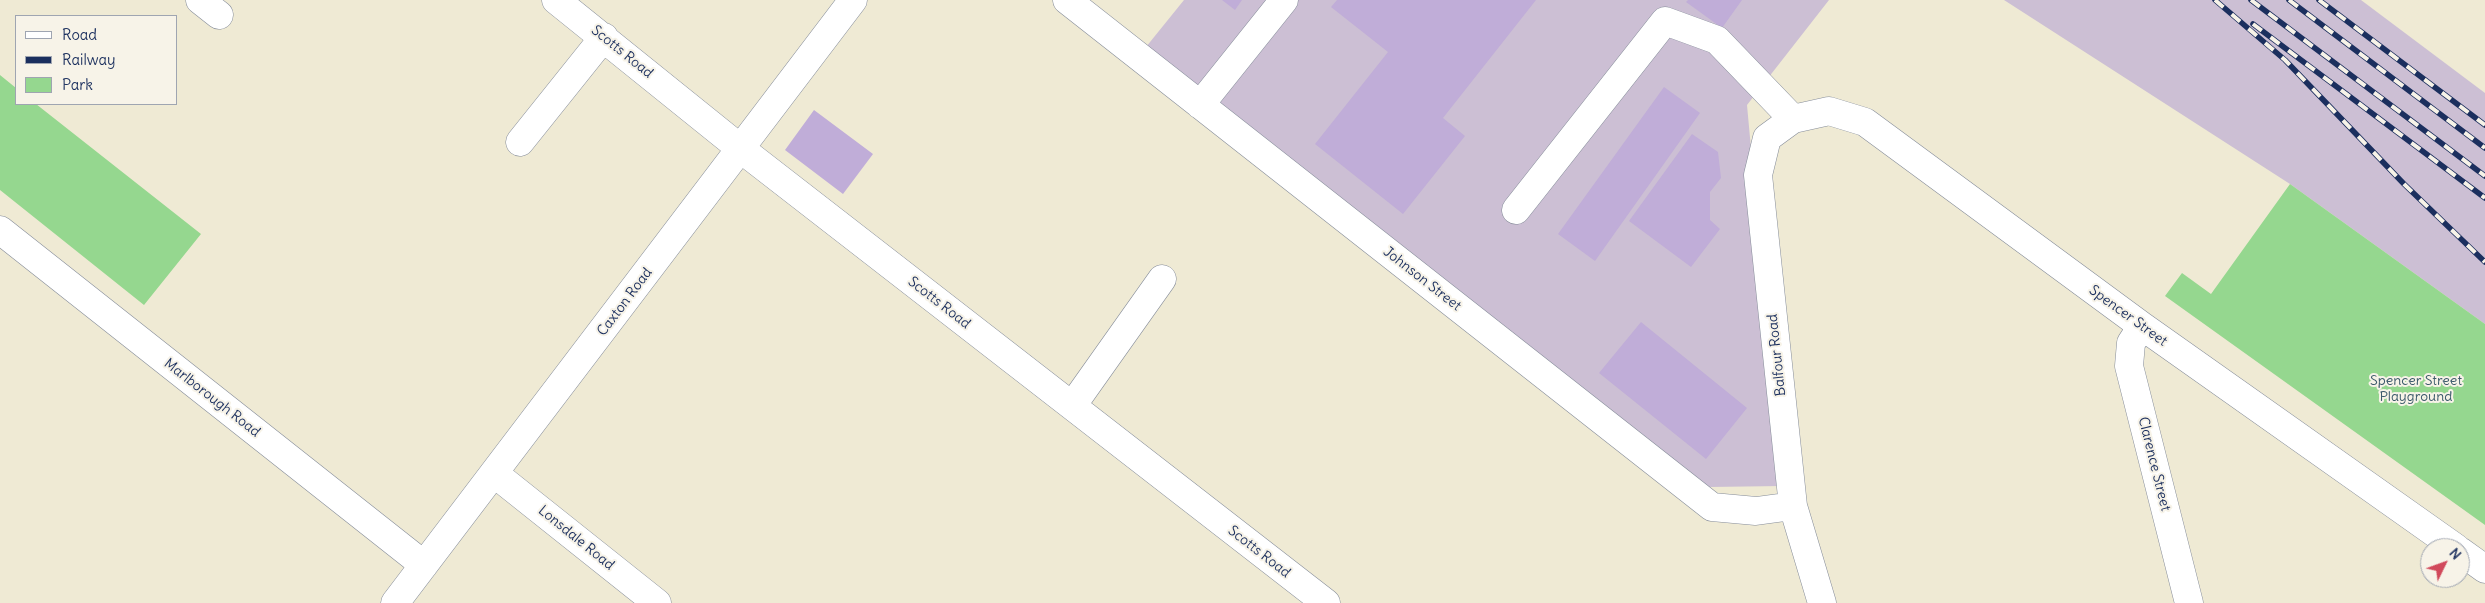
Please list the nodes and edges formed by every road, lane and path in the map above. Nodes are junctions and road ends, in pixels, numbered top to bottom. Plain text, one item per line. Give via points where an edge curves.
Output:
1 (556, 0) edge
2 (853, 0) edge
3 (1067, 0) edge
4 (1284, 0) edge
5 (604, 37) junction
6 (1200, 105) junction
7 (1793, 119) junction
8 (520, 142) dead end
9 (741, 149) junction
10 (1516, 210) dead end
11 (0, 230) edge
12 (1162, 280) dead end
13 (2142, 326) junction
14 (1072, 406) junction
15 (495, 474) junction
16 (1793, 506) junction
17 (2442, 538) edge
18 (2470, 558) edge
19 (424, 565) junction
20 (2485, 569) edge
21 (395, 603) edge
22 (657, 603) edge
23 (1326, 603) edge
24 (1822, 603) edge
25 (2189, 603) edge

1 - 5 street, Scotts Road
2 - 9 street, Caxton Road
3 - 6 street, Johnson Street
4 - 6 street
5 - 8 street
5 - 9 street, Scotts Road
6 - 16 street, Johnson Street via 1712,507 1756,511
7 - 10 street via 1717,40 1665,21
7 - 13 street, Spencer Street via 1829,111 1864,122
7 - 16 street, Balfour Road via 1767,138 1758,175
9 - 14 street, Scotts Road
9 - 15 street, Caxton Road
11 - 19 street, Marlborough Road
12 - 14 street
13 - 17 street, Spencer Street
13 - 25 street, Clarence Street via 2131,343 2129,366
14 - 23 street, Scotts Road
15 - 19 street, Caxton Road
15 - 22 street, Lonsdale Road
16 - 24 street, Balfour Road
18 - 20 street
19 - 21 street, Caxton Road

